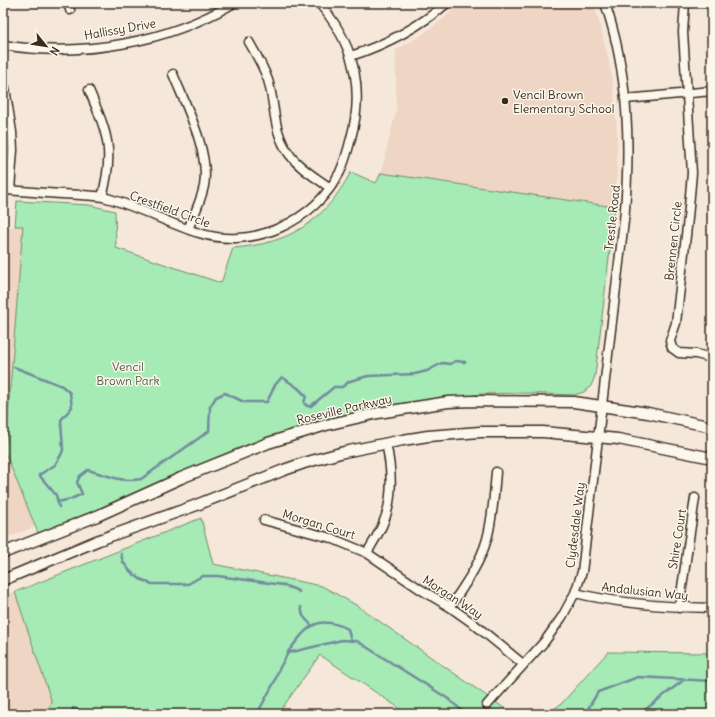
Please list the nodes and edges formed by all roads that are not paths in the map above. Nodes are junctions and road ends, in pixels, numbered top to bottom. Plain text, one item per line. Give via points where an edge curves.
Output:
1 (234, 3) edge
2 (320, 3) edge
3 (447, 3) edge
4 (605, 3) edge
5 (685, 3) edge
6 (249, 42) dead end
7 (3, 45) edge
8 (351, 56) junction
9 (173, 74) dead end
10 (5, 88) dead end
11 (89, 90) dead end
12 (712, 91) edge
13 (687, 93) junction
14 (626, 99) junction
15 (330, 188) junction
16 (6, 190) edge
17 (102, 197) junction
18 (188, 229) junction
19 (712, 358) edge
20 (602, 406) junction
21 (712, 428) edge
22 (598, 437) junction
23 (386, 443) junction
24 (712, 458) edge
25 (496, 472) dead end
26 (695, 498) dead end
27 (264, 520) dead end
28 (3, 553) edge
29 (367, 553) junction
30 (3, 580) edge
31 (576, 592) junction
32 (450, 607) junction
33 (679, 608) junction
34 (712, 608) edge
35 (523, 664) junction
36 (487, 705) dead end

1 - 7 street, Hallissy Drive via 180,28 121,44 53,50
2 - 8 street, Crestfield Circle via 335,23
3 - 8 street via 396,38
4 - 14 street, Trestle Road via 616,41
5 - 13 street via 683,32
6 - 15 street via 262,64 268,81 276,129 282,143 300,166
8 - 15 street, Crestfield Circle via 356,75 356,113 347,154
9 - 18 street via 198,136 205,170 200,200
10 - 16 street via 12,132
11 - 17 street via 104,127 108,145 109,163
12 - 13 street
13 - 14 street
13 - 19 street, Brennen Circle via 692,173 676,322 670,341 672,348 679,353
14 - 20 street, Trestle Road via 627,194
15 - 18 street, Crestfield Circle via 304,214 274,231 243,238 225,238 200,234
16 - 17 street, Crestfield Circle
17 - 18 street, Crestfield Circle
20 - 21 main road, Roseville Parkway via 648,413
20 - 22 street, Trestle Road
20 - 28 main road, Roseville Parkway via 574,402 448,402 351,419 268,443
22 - 23 main road via 499,431 428,436
22 - 24 main road via 643,443
22 - 31 street, Clydesdale Way via 585,552
23 - 29 street via 391,485 389,504 383,525
23 - 30 main road via 304,463 259,479
25 - 32 street via 493,513 487,541 472,574
26 - 33 street, Shire Court
27 - 29 street, Morgan Court via 331,538
29 - 32 street, Morgan Way via 420,590
31 - 33 street, Andalusian Way via 621,603
31 - 35 street, Clydesdale Way via 562,617
32 - 35 street, Morgan Way
33 - 34 street, Andalusian Way
35 - 36 street, Clydesdale Way

